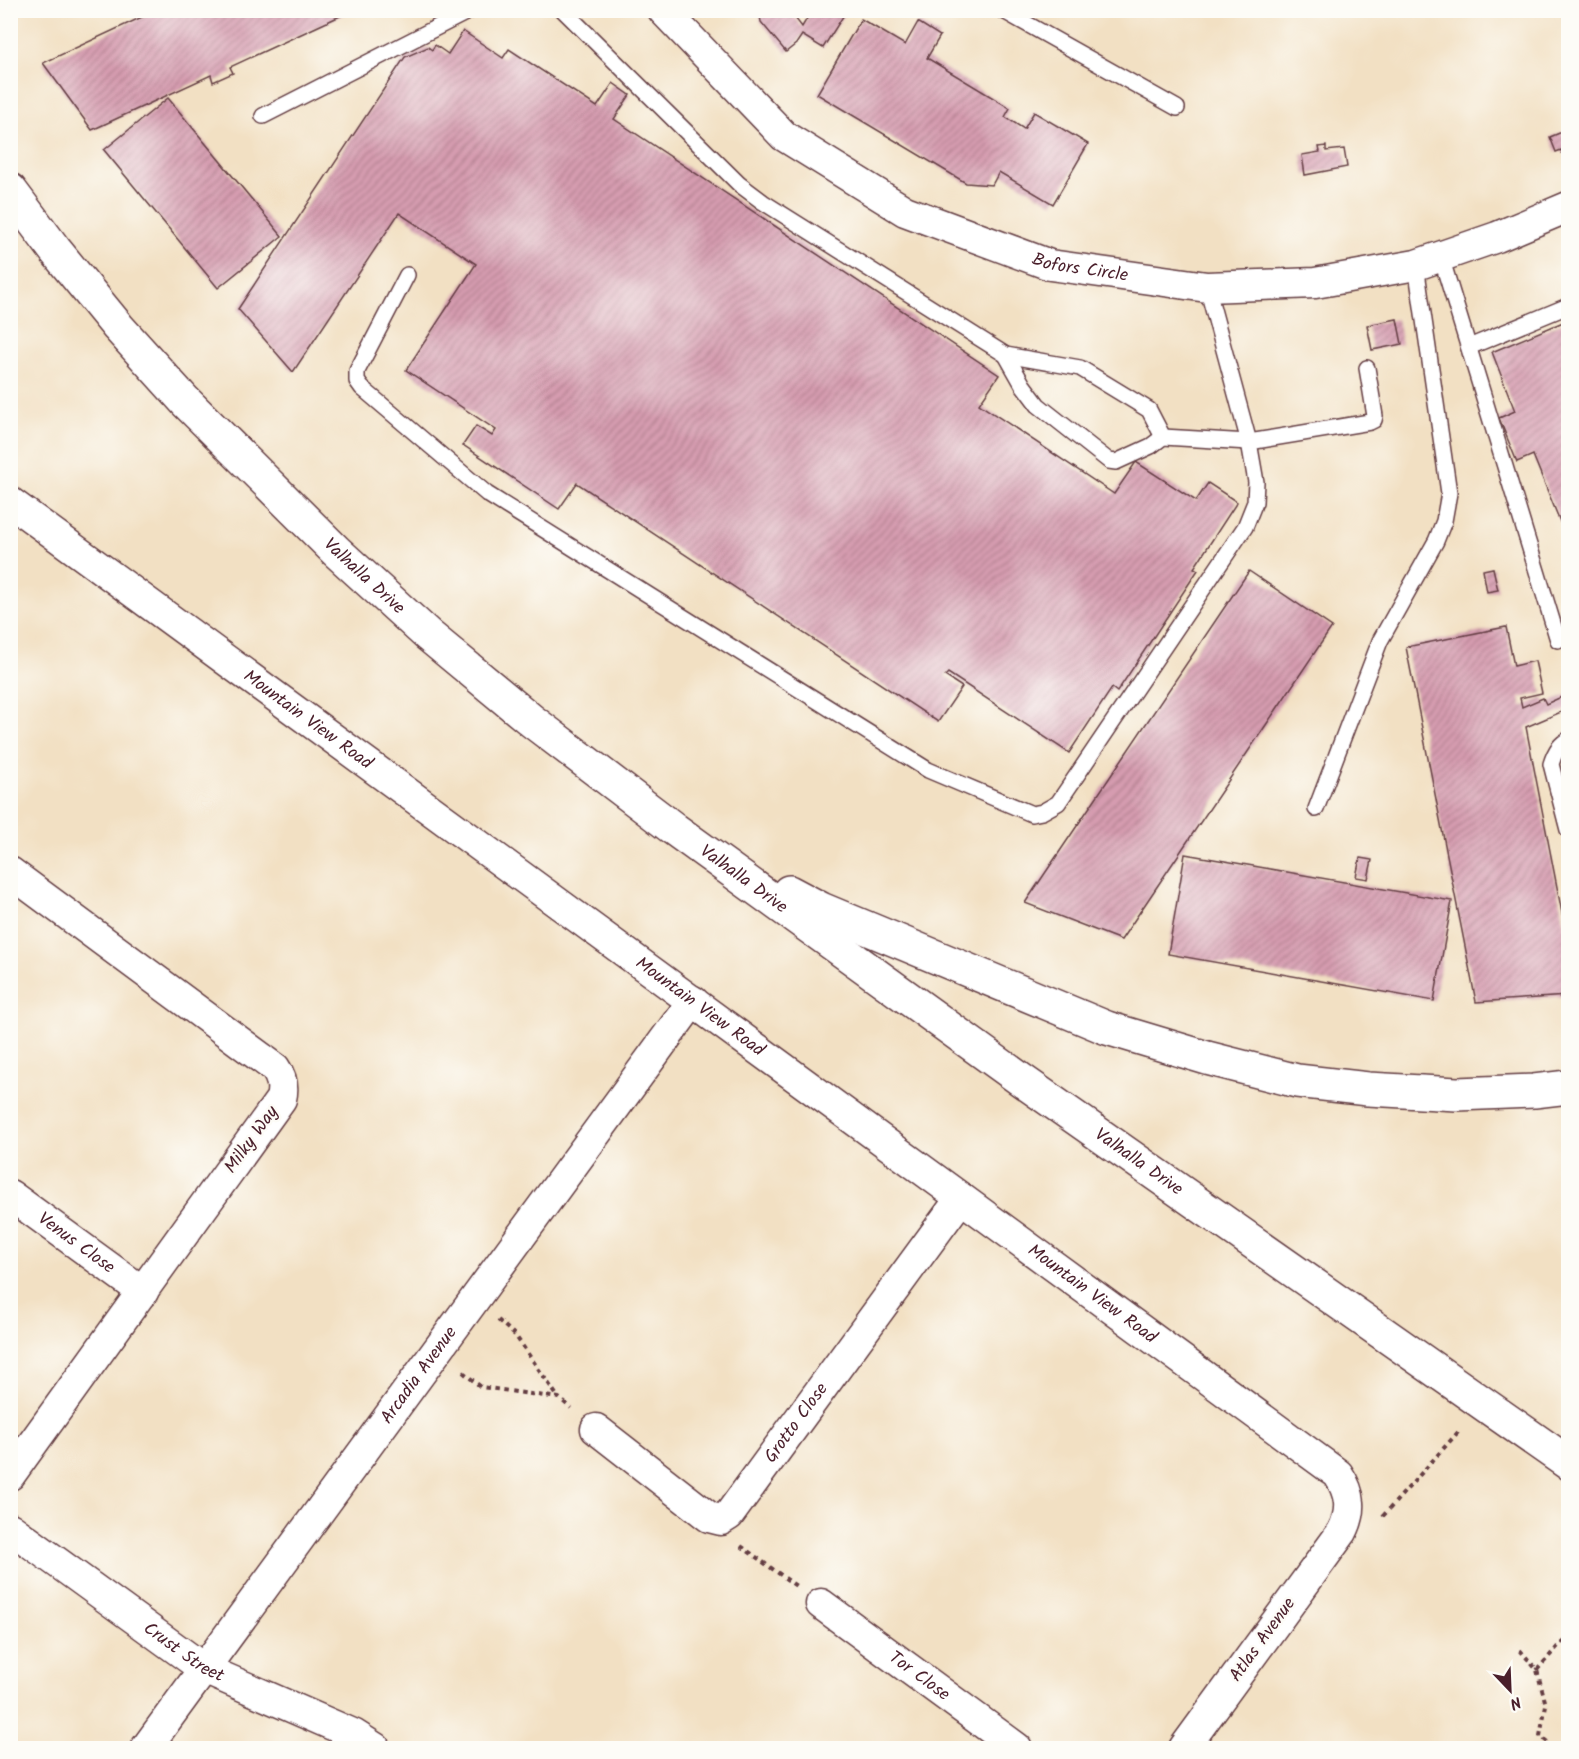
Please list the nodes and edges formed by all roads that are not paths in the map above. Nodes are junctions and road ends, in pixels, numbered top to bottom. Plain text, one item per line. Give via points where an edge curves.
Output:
1 (471, 10) edge
2 (563, 10) edge
3 (663, 10) edge
4 (1002, 10) edge
5 (1177, 108) dead end
6 (263, 116) dead end
7 (10, 190) edge
8 (1569, 207) edge
9 (1429, 261) junction
10 (407, 275) dead end
11 (1207, 286) junction
12 (1569, 306) edge
13 (1469, 347) junction
14 (1006, 354) junction
15 (1367, 368) dead end
16 (1163, 437) junction
17 (1249, 442) junction
18 (10, 502) edge
19 (1558, 640) dead end
20 (1569, 740) edge
21 (1316, 809) dead end
22 (674, 829) junction
23 (1569, 830) edge
24 (10, 872) edge
25 (693, 1001) junction
26 (1569, 1087) edge
27 (10, 1195) edge
28 (962, 1198) junction
29 (143, 1292) junction
30 (596, 1430) road end
31 (1569, 1463) edge
32 (10, 1475) edge
33 (10, 1528) edge
34 (1342, 1532) joint
35 (822, 1604) road end
36 (204, 1669) junction
37 (146, 1749) edge
38 (375, 1749) edge
39 (1017, 1749) edge
40 (1184, 1749) edge

1 - 6 lane
2 - 14 lane via 739,184
3 - 11 street, Bofors Circle via 784,136 905,211 1050,265
4 - 5 lane
7 - 22 main road, Valhalla Drive via 118,327 185,401 336,551 436,642 532,721
8 - 9 street, Bofors Circle
9 - 11 street, Bofors Circle via 1315,283
9 - 13 lane
9 - 21 lane via 1449,493 1444,521 1380,641
10 - 17 lane via 357,371 362,388 497,500 928,770 1032,814 1058,803 1245,527 1255,502 1256,482
11 - 17 lane
12 - 13 lane
13 - 19 lane
14 - 16 lane via 1080,368 1149,410
14 - 16 lane via 1038,405 1109,461 1116,462
15 - 17 lane via 1374,420
16 - 17 lane
18 - 25 street, Mountain View Road
20 - 23 lane via 1563,742 1551,764
22 - 26 main road via 821,909 1107,1028 1207,1058 1297,1082 1368,1089 1457,1094
22 - 31 main road, Valhalla Drive via 1020,1079
24 - 29 street, Milky Way via 280,1075 281,1099
25 - 28 street, Mountain View Road
25 - 36 street, Arcadia Avenue
27 - 29 street, Venus Close
28 - 30 street, Grotto Close via 729,1515 721,1520 709,1517
28 - 34 street, Mountain View Road via 1334,1470 1349,1496 1348,1521
29 - 32 street, Milky Way
33 - 36 street, Crust Street
34 - 40 street, Atlas Avenue
35 - 39 street, Tor Close
36 - 37 street, Arcadia Avenue
36 - 38 street, Crust Street via 353,1734

